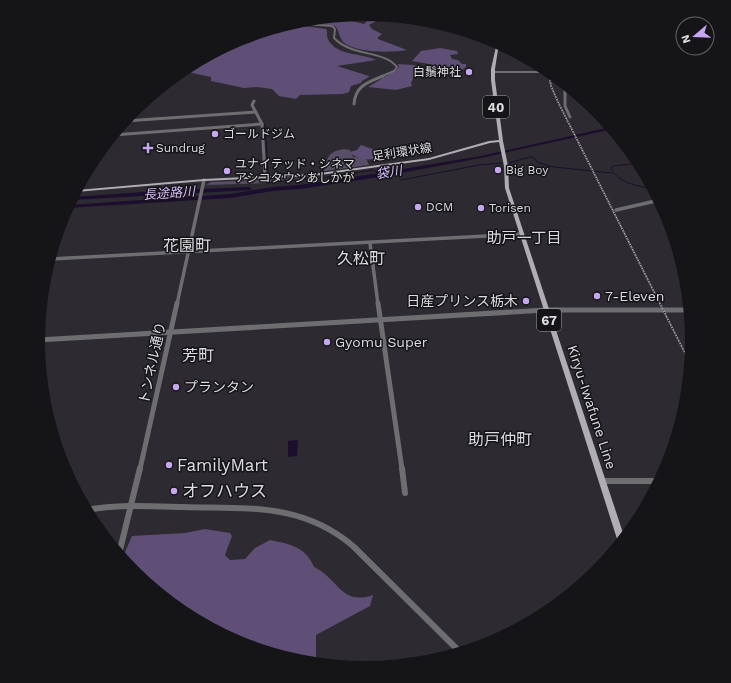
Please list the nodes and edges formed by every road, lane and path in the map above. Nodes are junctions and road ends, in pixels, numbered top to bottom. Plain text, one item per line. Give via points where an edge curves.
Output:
1 (318, 25) edge
2 (497, 49) edge
3 (493, 72) junction
4 (539, 72) edge
5 (565, 90) edge
6 (254, 101) dead end
7 (354, 104) dead end
8 (256, 112) junction
9 (570, 117) dead end
10 (134, 120) edge
11 (262, 124) junction
12 (121, 134) edge
13 (501, 141) junction
14 (265, 177) junction
15 (204, 180) junction
16 (83, 190) edge
17 (654, 201) edge
18 (616, 210) dead end
19 (522, 234) junction
20 (370, 243) junction
21 (188, 252) junction
22 (56, 259) edge
23 (546, 310) junction
24 (684, 310) edge
25 (380, 320) junction
26 (170, 332) junction
27 (45, 340) edge
28 (603, 481) junction
29 (654, 481) edge
30 (405, 493) dead end
31 (132, 506) junction
32 (92, 509) edge
33 (620, 537) edge
34 (121, 548) edge
35 (456, 649) edge

1 - 7 street via 332,26 335,29 334,38 342,46 386,58 397,67 394,71 358,89
2 - 3 main road, 40
3 - 4 street
3 - 13 main road, 40
5 - 9 street via 565,106
6 - 8 street via 252,105
8 - 10 street
8 - 11 street
11 - 12 street
11 - 14 street
13 - 14 main road, 足利環状線 via 429,159 313,175
13 - 19 main road, Kiryu-Iwafune Line / 67 via 507,188
14 - 15 main road, 足利環状線
15 - 16 main road, 足利環状線
15 - 21 street, トンネル通り
17 - 18 street
19 - 20 street
19 - 23 main road, Kiryu-Iwafune Line / 67
20 - 21 street
20 - 25 street
21 - 22 street
21 - 26 street, トンネル通り
23 - 24 street
23 - 25 street
23 - 28 main road, Kiryu-Iwafune Line / 67
25 - 26 street
25 - 30 street
26 - 27 street
26 - 31 street, トンネル通り
28 - 29 street
28 - 33 main road, Kiryu-Iwafune Line / 67
31 - 32 street
31 - 34 street, トンネル通り
31 - 35 street via 267,509 299,517 335,532

